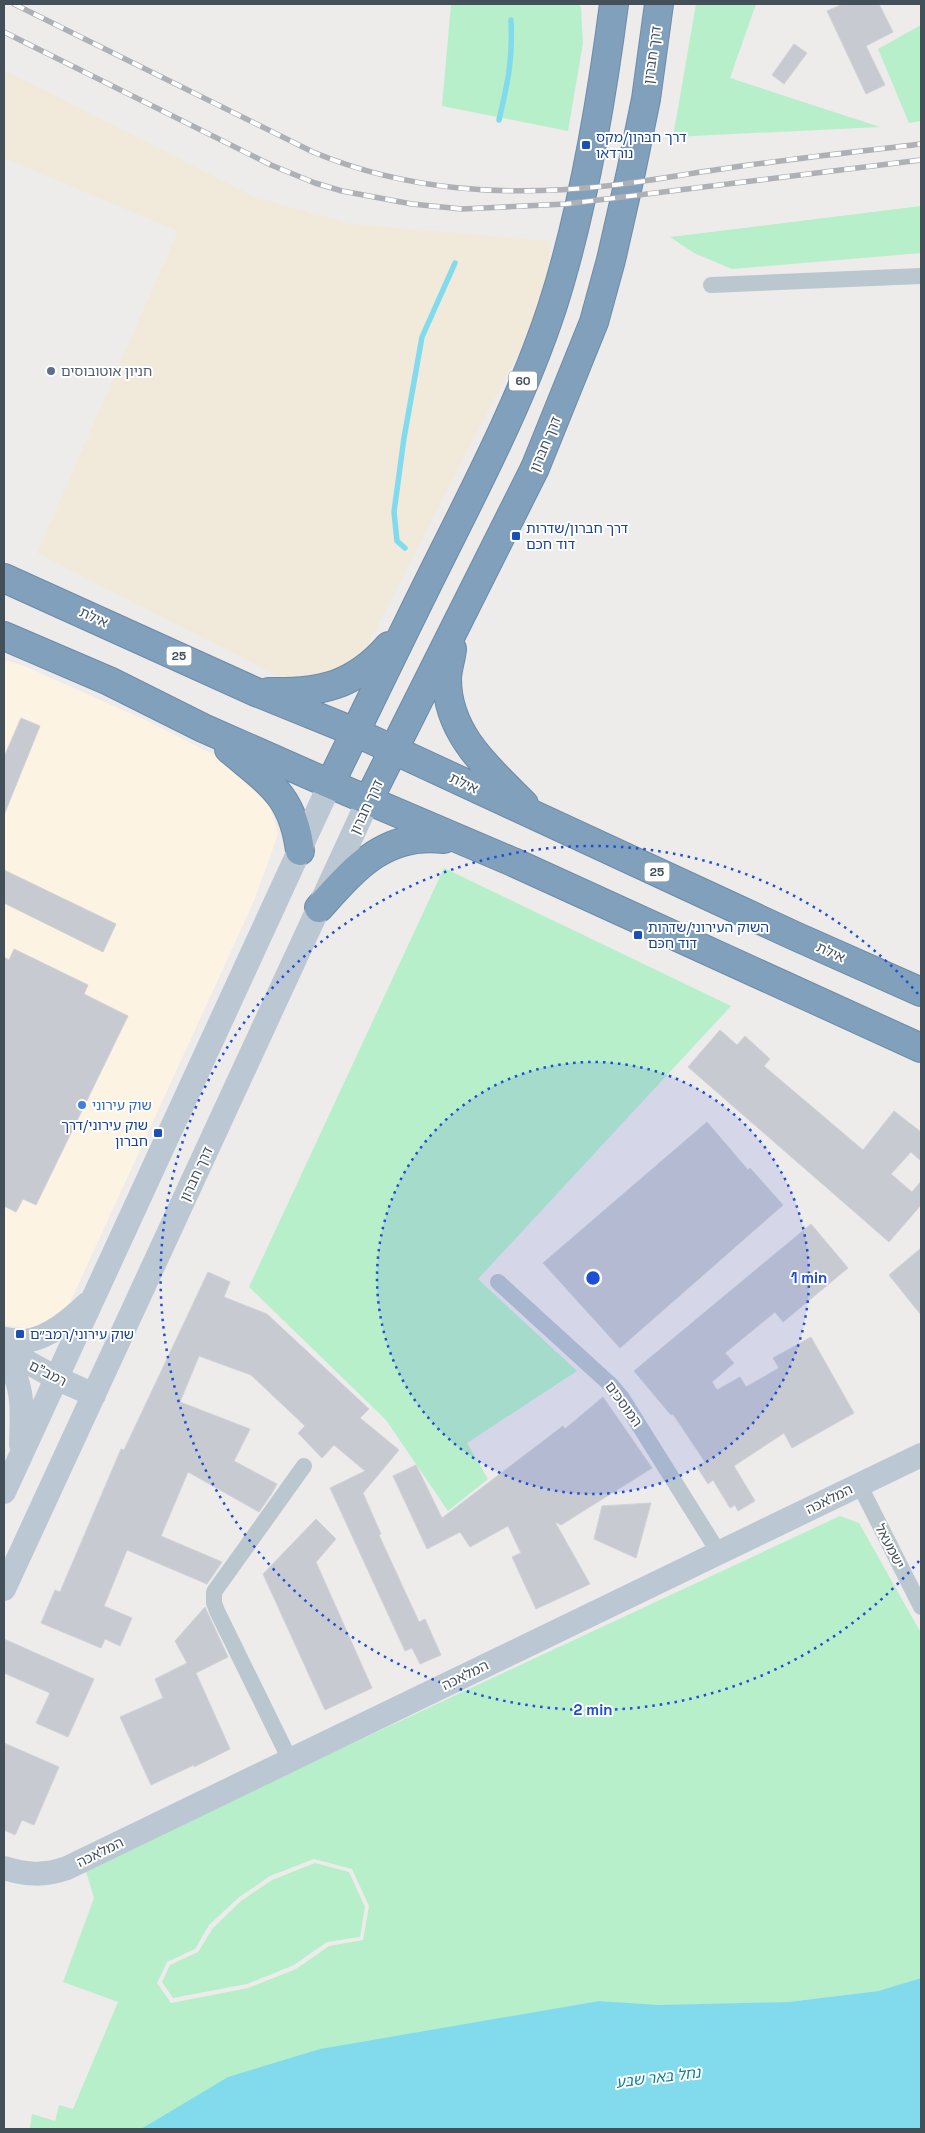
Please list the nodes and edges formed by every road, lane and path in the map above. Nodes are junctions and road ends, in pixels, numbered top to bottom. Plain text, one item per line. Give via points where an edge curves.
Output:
1 (596, 4) edge
2 (614, 4) edge
3 (660, 11) edge
4 (608, 51) junction
5 (921, 276) edge
6 (711, 285) dead end
7 (4, 578) edge
8 (457, 623) junction
9 (405, 628) junction
10 (4, 636) edge
11 (256, 692) junction
12 (203, 728) junction
13 (355, 732) junction
14 (394, 750) junction
15 (330, 784) junction
16 (368, 801) junction
17 (535, 816) junction
18 (477, 847) junction
19 (300, 851) junction
20 (319, 908) junction
21 (921, 992) edge
22 (921, 1048) edge
23 (498, 1282) dead end
24 (93, 1300) junction
25 (4, 1339) edge
26 (4, 1349) edge
27 (4, 1353) edge
28 (56, 1378) junction
29 (94, 1395) junction
30 (921, 1454) edge
31 (21, 1455) junction
32 (304, 1466) dead end
33 (859, 1484) junction
34 (4, 1492) edge
35 (719, 1553) junction
36 (4, 1589) edge
37 (921, 1607) edge
38 (290, 1760) junction
39 (4, 1868) edge

1 - 4 highway
2 - 4 highway, 60
3 - 8 highway, דרך חברון via 631,172 594,322 535,468
4 - 9 highway, 60 via 588,163 552,309 494,450
5 - 6 street
7 - 11 highway, אילת / 25
8 - 14 highway, דרך חברון
8 - 17 highway via 447,679 450,704 460,732 476,755
9 - 11 highway via 377,660 358,674 332,686 302,692
9 - 13 highway, 60
10 - 12 highway via 109,681
11 - 13 highway, אילת / 25
12 - 15 highway
12 - 19 highway via 285,800 295,823
13 - 14 highway, אילת / 25
13 - 15 highway, 60
14 - 16 highway, דרך חברון
14 - 17 highway, אילת / 25
15 - 16 highway
15 - 19 main road
16 - 18 highway
16 - 20 main road, דרך חברון
17 - 21 highway, אילת / 25
18 - 20 highway via 443,838 412,838 384,849 359,866
18 - 22 highway
19 - 24 main road
20 - 29 main road, דרך חברון
23 - 35 street, המוסכים via 597,1370 622,1398
24 - 25 main road via 46,1335 26,1341
24 - 28 main road
26 - 28 main road, רמב"ם
27 - 31 main road via 15,1372 21,1394
28 - 29 main road, רמב"ם
28 - 31 main road
29 - 36 main road, דרך חברון
30 - 33 main road, המלאכה
31 - 34 main road
32 - 38 street via 214,1592 217,1611
33 - 35 main road, המלאכה
33 - 37 street, ישמעאל
35 - 38 main road, המלאכה
38 - 39 main road, המלאכה via 67,1868 34,1874

